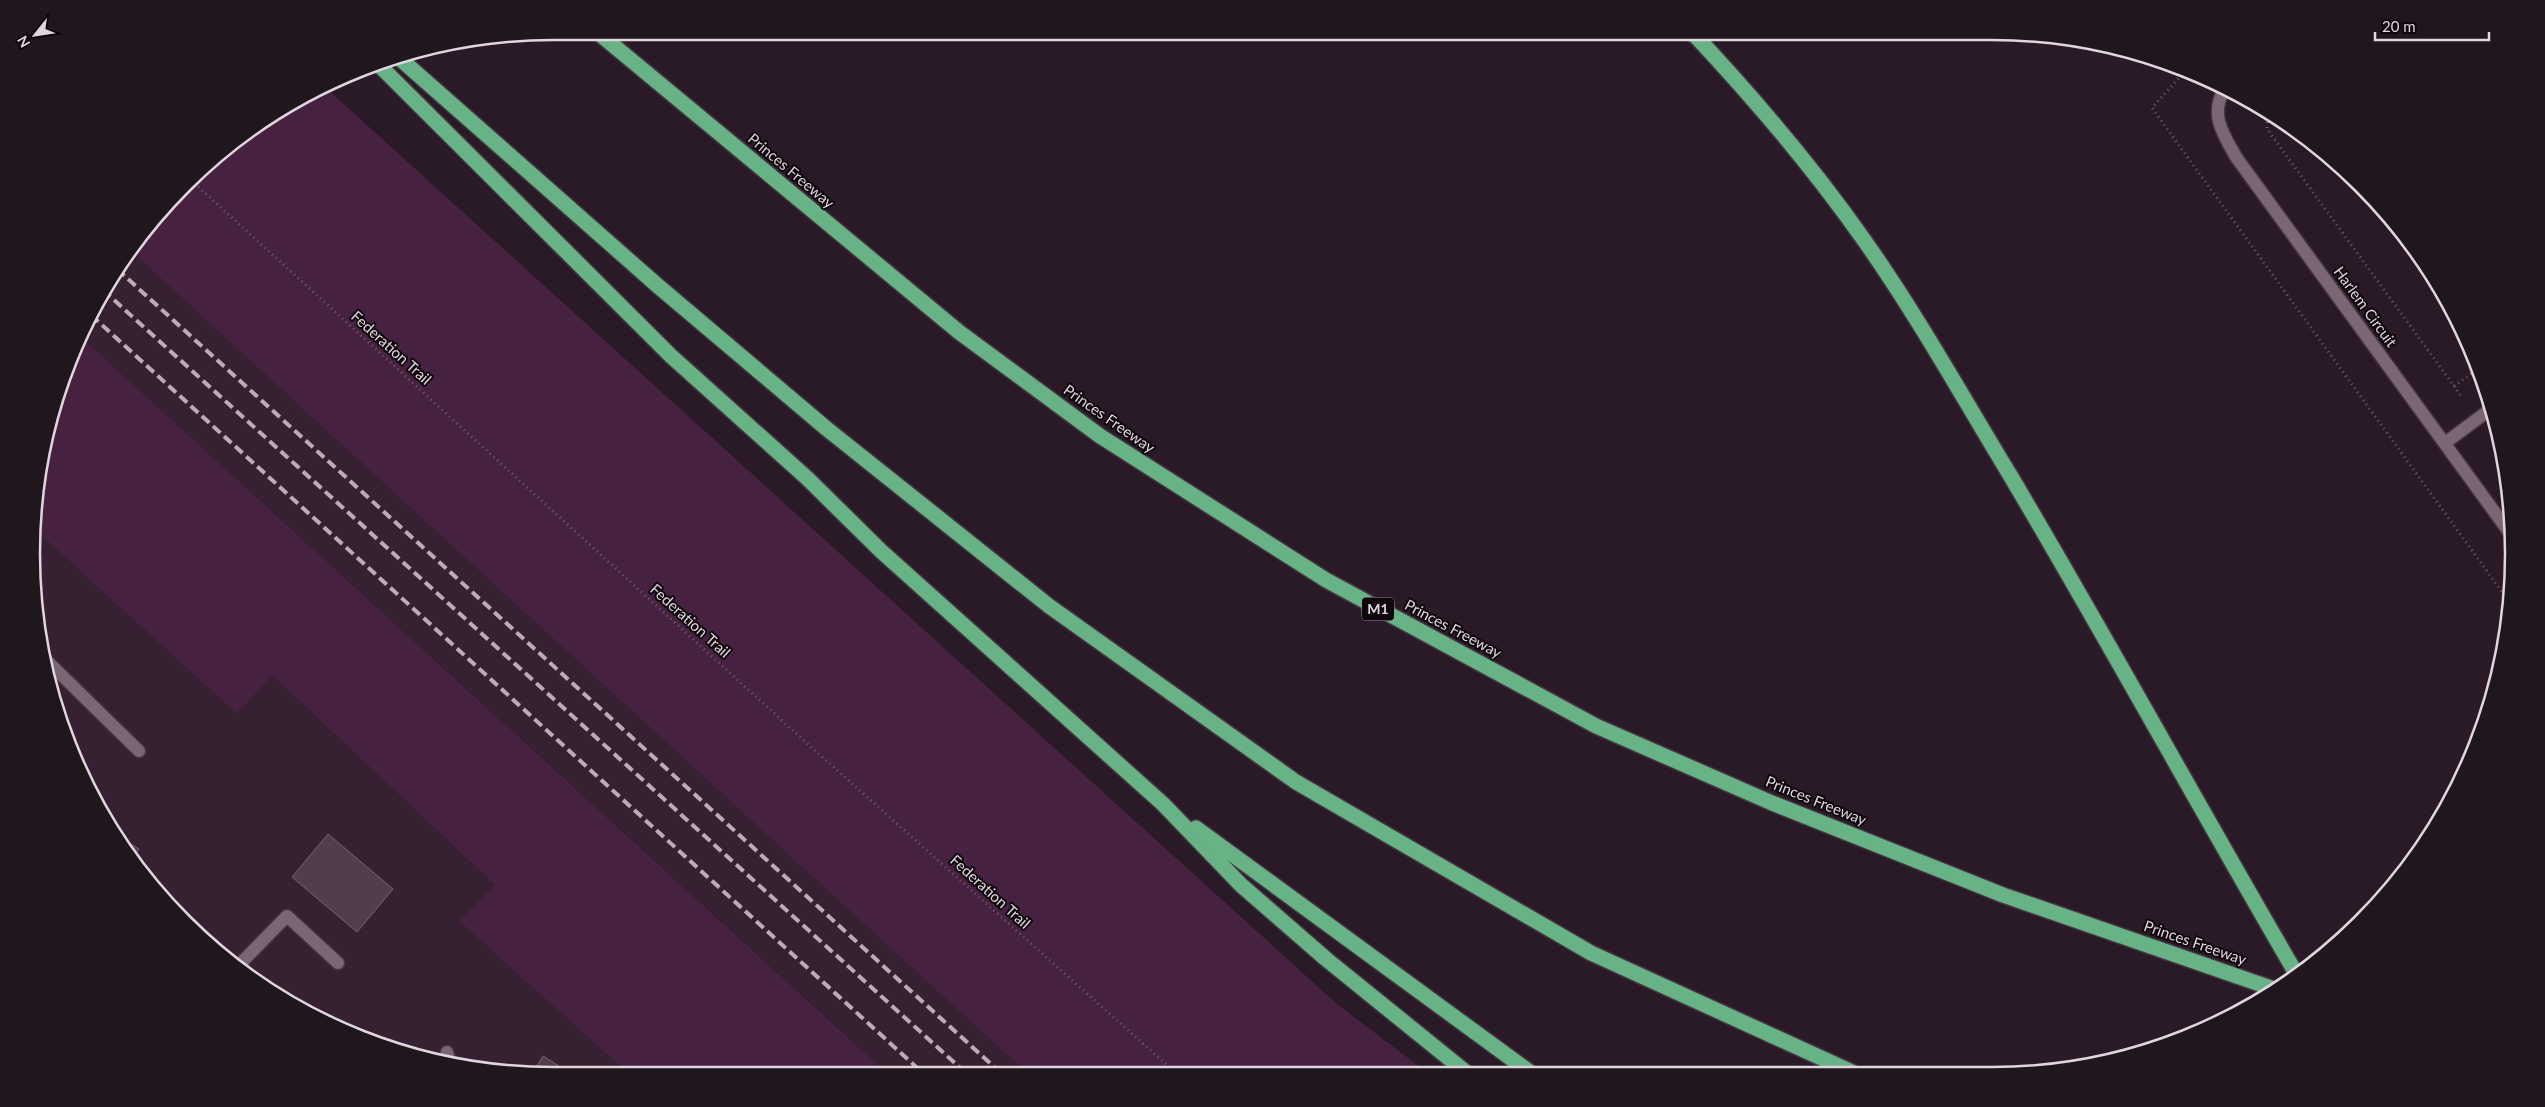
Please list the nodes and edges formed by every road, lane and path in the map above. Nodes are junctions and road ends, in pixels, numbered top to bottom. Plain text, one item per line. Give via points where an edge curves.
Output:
1 (607, 40) edge
2 (1699, 40) edge
3 (404, 62) edge
4 (383, 69) edge
5 (2180, 76) edge
6 (2221, 94) edge
7 (2267, 121) edge
8 (196, 185) edge
9 (2472, 373) edge
10 (2486, 413) edge
11 (2445, 443) junction
12 (2504, 525) edge
13 (2503, 594) edge
14 (53, 666) edge
15 (139, 751) dead end
16 (1163, 804) junction
17 (242, 962) edge
18 (338, 963) dead end
19 (2294, 968) edge
20 (2268, 986) edge
21 (447, 1052) dead end
22 (448, 1056) edge
23 (1170, 1067) edge
24 (1460, 1067) edge
25 (1523, 1067) edge
26 (1841, 1067) edge

1 - 20 highway, Princes Freeway / M1 via 959,332 1100,436 1326,580 1596,726 1763,799 2003,895
2 - 19 highway via 1799,154 1864,239 1915,317 2088,606
3 - 26 highway via 827,429 1049,606 1296,782 1591,954
4 - 16 highway via 671,356
5 - 13 path via 2152,108
6 - 11 street, Harlem Circuit via 2217,121 2232,150
7 - 9 path via 2267,129 2454,386
8 - 23 path, Federation Trail via 801,738
10 - 11 street
11 - 12 street, Harlem Circuit
14 - 15 street
16 - 24 highway via 1241,885
16 - 25 highway
17 - 18 street via 287,916
21 - 22 street

